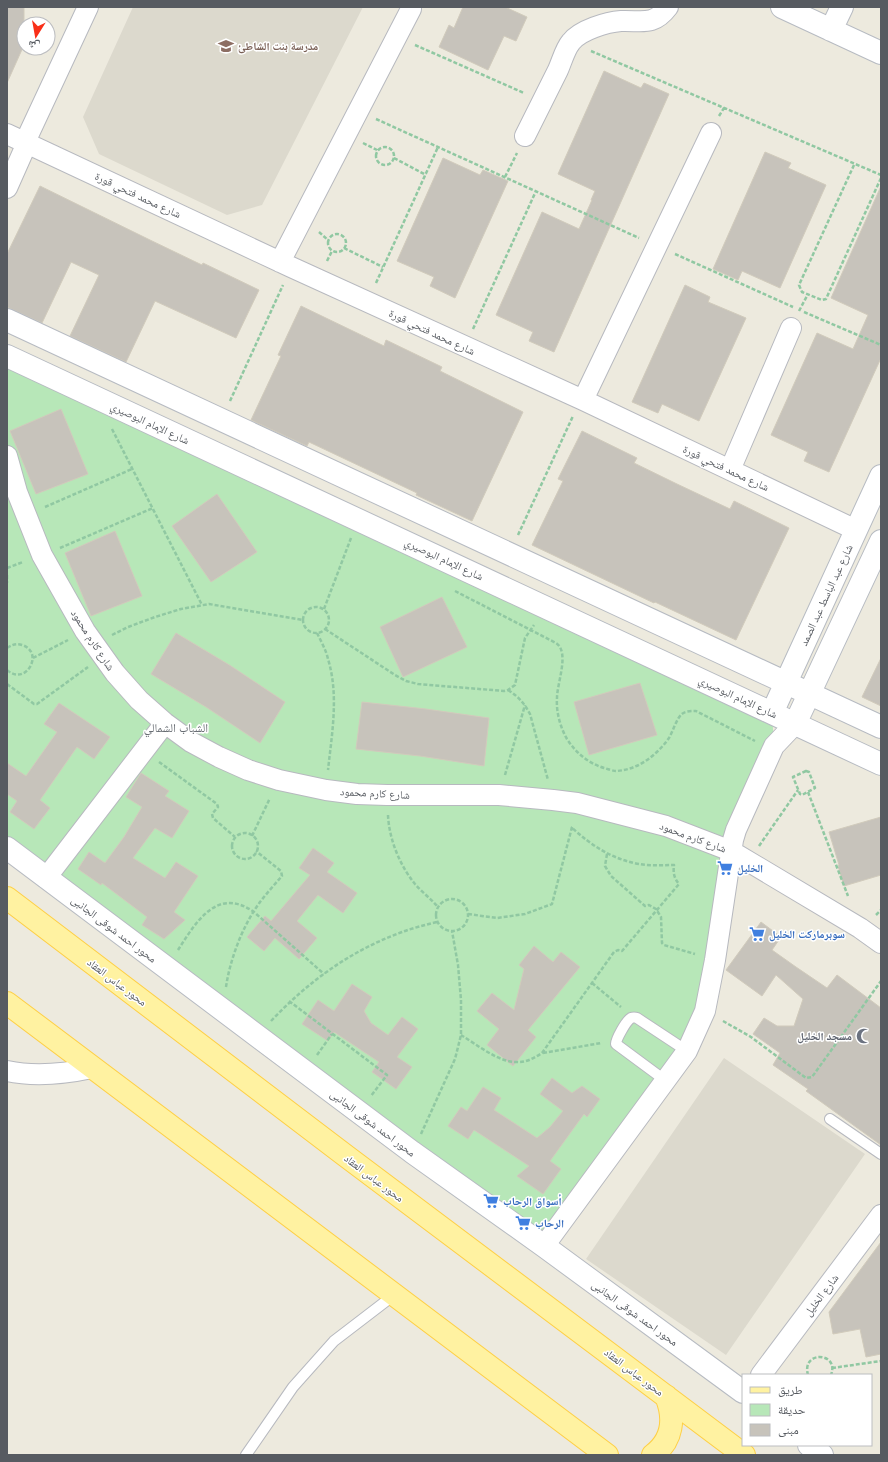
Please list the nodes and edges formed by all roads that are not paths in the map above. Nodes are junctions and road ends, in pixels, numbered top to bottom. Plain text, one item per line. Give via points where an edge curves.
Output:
1 (88, 7) edge
2 (668, 7) edge
3 (782, 7) edge
4 (842, 7) edge
5 (411, 9) dead end
6 (832, 30) junction
7 (881, 53) edge
8 (711, 133) dead end
9 (7, 134) edge
10 (526, 136) road end
11 (26, 142) junction
12 (7, 188) edge
13 (286, 265) junction
14 (7, 320) edge
15 (791, 328) dead end
16 (7, 356) edge
17 (582, 400) junction
18 (7, 456) edge
19 (730, 470) junction
20 (881, 476) edge
21 (856, 530) junction
22 (881, 541) edge
23 (786, 683) junction
24 (810, 694) junction
25 (772, 713) junction
26 (165, 723) junction
27 (795, 724) junction
28 (881, 727) edge
29 (773, 748) junction
30 (881, 764) edge
31 (7, 848) edge
32 (731, 851) junction
33 (46, 878) junction
34 (7, 898) edge
35 (881, 942) edge
36 (7, 1003) edge
37 (687, 1051) junction
38 (92, 1068) junction
39 (7, 1070) edge
40 (666, 1081) junction
41 (830, 1119) dead end
42 (881, 1154) edge
43 (881, 1215) edge
44 (544, 1246) junction
45 (394, 1295) junction
46 (762, 1374) edge
47 (742, 1391) edge
48 (666, 1396) junction
49 (810, 1446) edge
50 (246, 1455) edge
51 (607, 1455) edge
52 (653, 1455) edge
53 (744, 1455) edge
54 (822, 1455) edge

1 - 11 street
2 - 10 street via 657,18 649,21 603,24 586,31 571,42
3 - 6 street
4 - 6 street
5 - 13 street via 358,111
6 - 7 street
8 - 17 street
9 - 11 street, شارع محمد فتحي قورة
11 - 12 street
11 - 13 street, شارع محمد فتحي قورة
13 - 17 street, شارع محمد فتحي قورة
14 - 23 street
15 - 19 street
16 - 25 street, شارع الإمام البوصيري
17 - 19 street, شارع محمد فتحي قورة
18 - 26 street, شارع كارم محمود via 17,492 42,555 94,644 115,674
19 - 21 street, شارع محمد فتحي قورة
20 - 21 street, شارع عبد الباسط عبد الصمد
21 - 23 street, شارع عبد الباسط عبد الصمد
22 - 24 street
23 - 24 street
23 - 25 street, شارع عبد الباسط عبد الصمد
24 - 27 street
24 - 28 street
25 - 27 street, شارع الإمام البوصيري
25 - 29 street
26 - 32 street, شارع كارم محمود via 191,742 219,757 279,780 357,794 499,795 576,803 666,826
26 - 33 street
27 - 29 street
27 - 30 street, شارع الإمام البوصيري
29 - 32 street via 740,820
31 - 33 street, محور احمد شوقى الجانبى
32 - 35 street, شارع كارم محمود
32 - 37 street via 705,1011
33 - 44 street, محور احمد شوقى الجانبى via 412,1152
34 - 48 main road, محور عباس العقاد
36 - 38 main road
37 - 40 street
37 - 40 lane via 637,1018 629,1020 616,1040 618,1046
38 - 39 street via 52,1074
38 - 45 main road
40 - 44 street
41 - 42 lane
43 - 46 street, شارع الخليل
44 - 47 street, محور احمد شوقى الجانبى
45 - 50 lane via 334,1341 293,1387
45 - 51 main road
48 - 52 main road via 670,1405 672,1425 664,1444
48 - 53 main road, محور عباس العقاد
49 - 54 street

